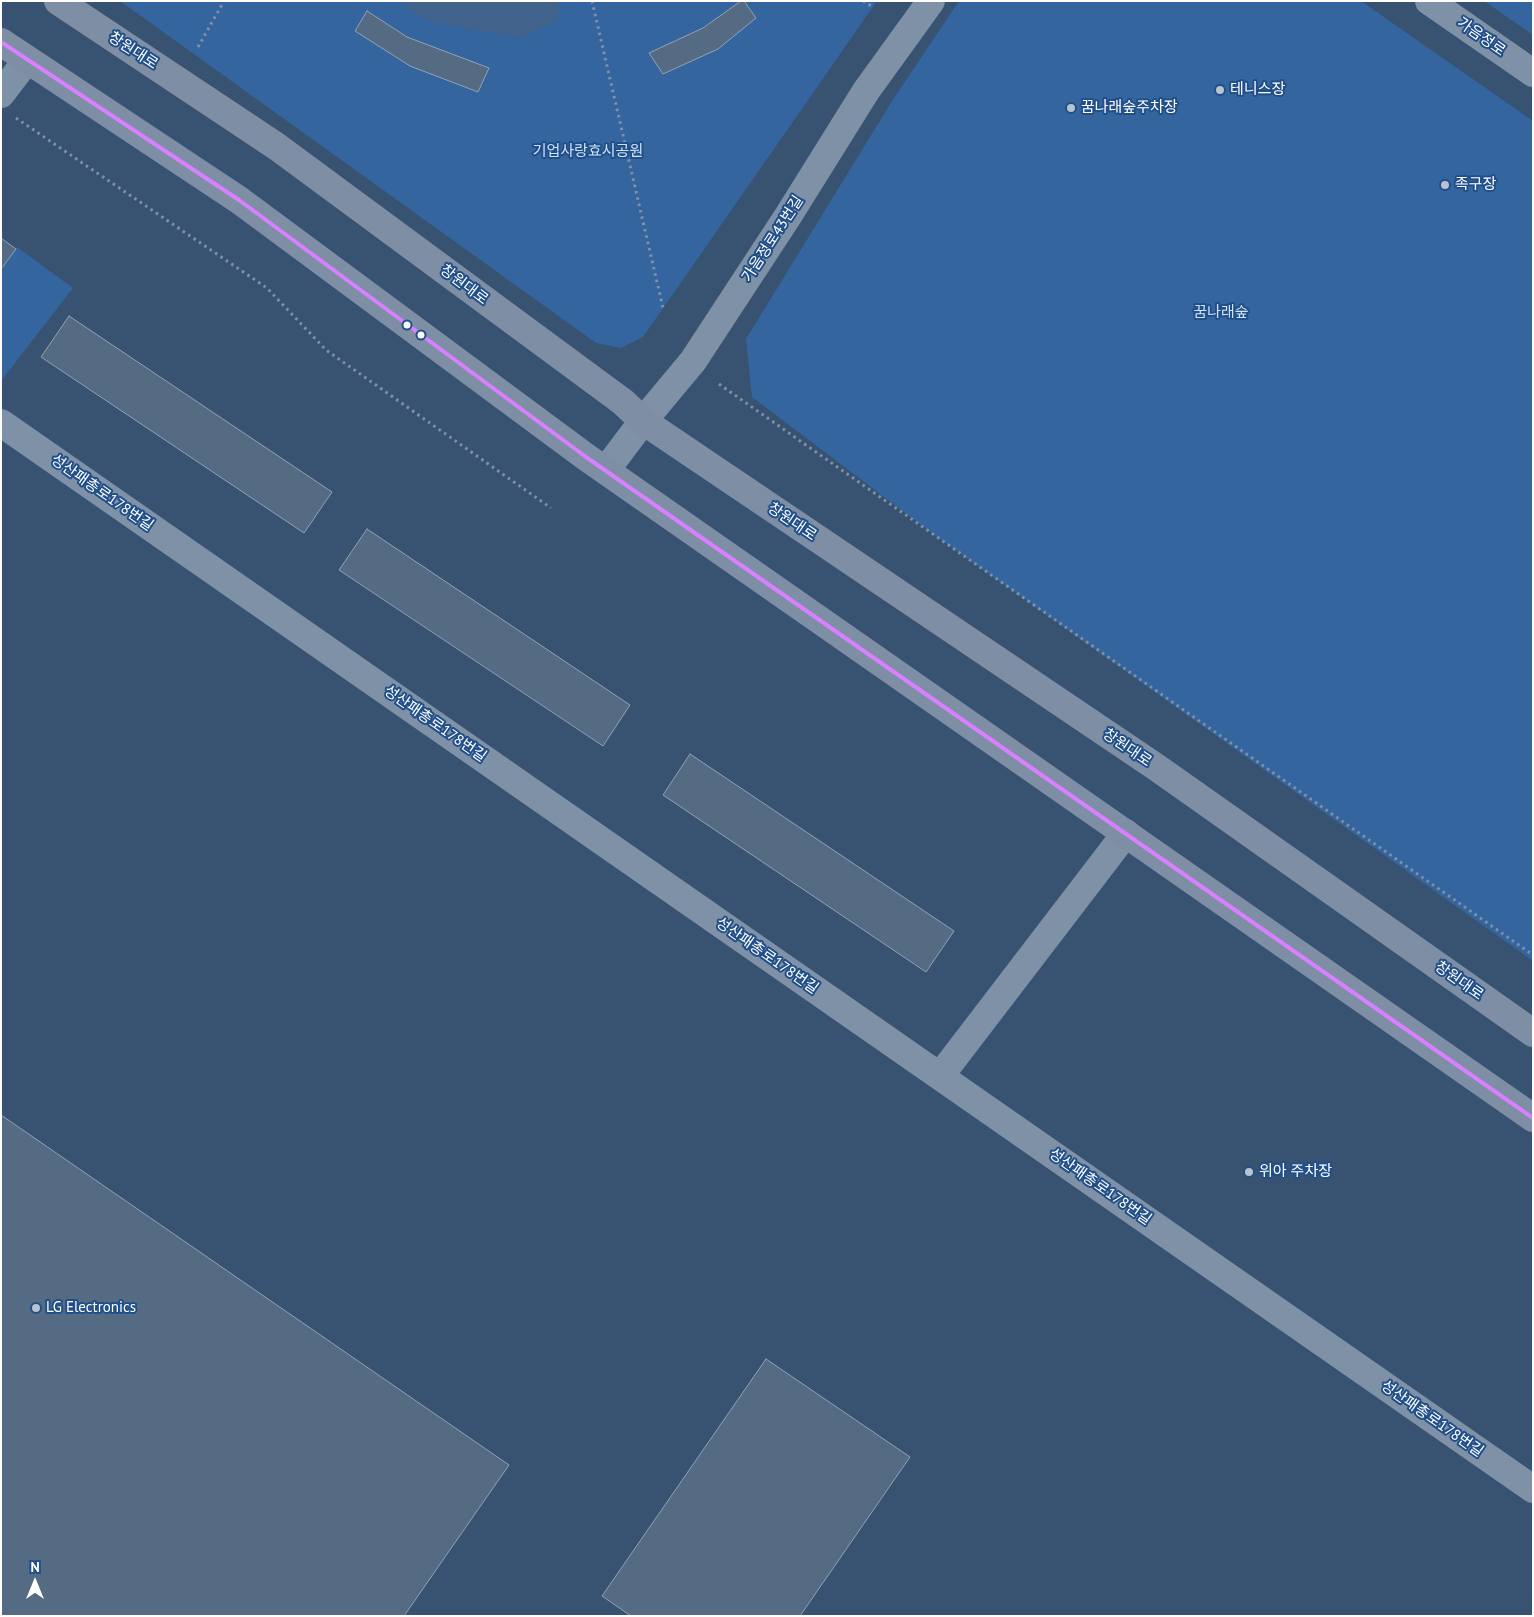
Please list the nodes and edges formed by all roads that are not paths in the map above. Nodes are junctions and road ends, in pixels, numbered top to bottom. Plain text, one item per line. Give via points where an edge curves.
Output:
1 (58, 1) edge
2 (930, 1) edge
3 (1429, 1) edge
4 (1, 42) edge
5 (27, 60) junction
6 (1533, 73) edge
7 (5, 104) edge
8 (643, 421) junction
9 (1, 423) edge
10 (606, 470) junction
11 (1126, 833) junction
12 (1533, 1033) edge
13 (940, 1076) junction
14 (1533, 1118) edge
15 (1533, 1490) edge

1 - 8 main road, 창원대로 via 276,146 622,402
2 - 8 street, 가음정로43번길 via 866,91 693,361
3 - 6 street, 가음정로
4 - 5 main road
5 - 7 street
5 - 10 main road via 238,200
8 - 10 street, 가음정로43번길
8 - 12 main road, 창원대로 via 1156,767
9 - 13 street, 성산패총로178번길
10 - 11 main road
11 - 13 street
11 - 14 main road
13 - 15 street, 성산패총로178번길

